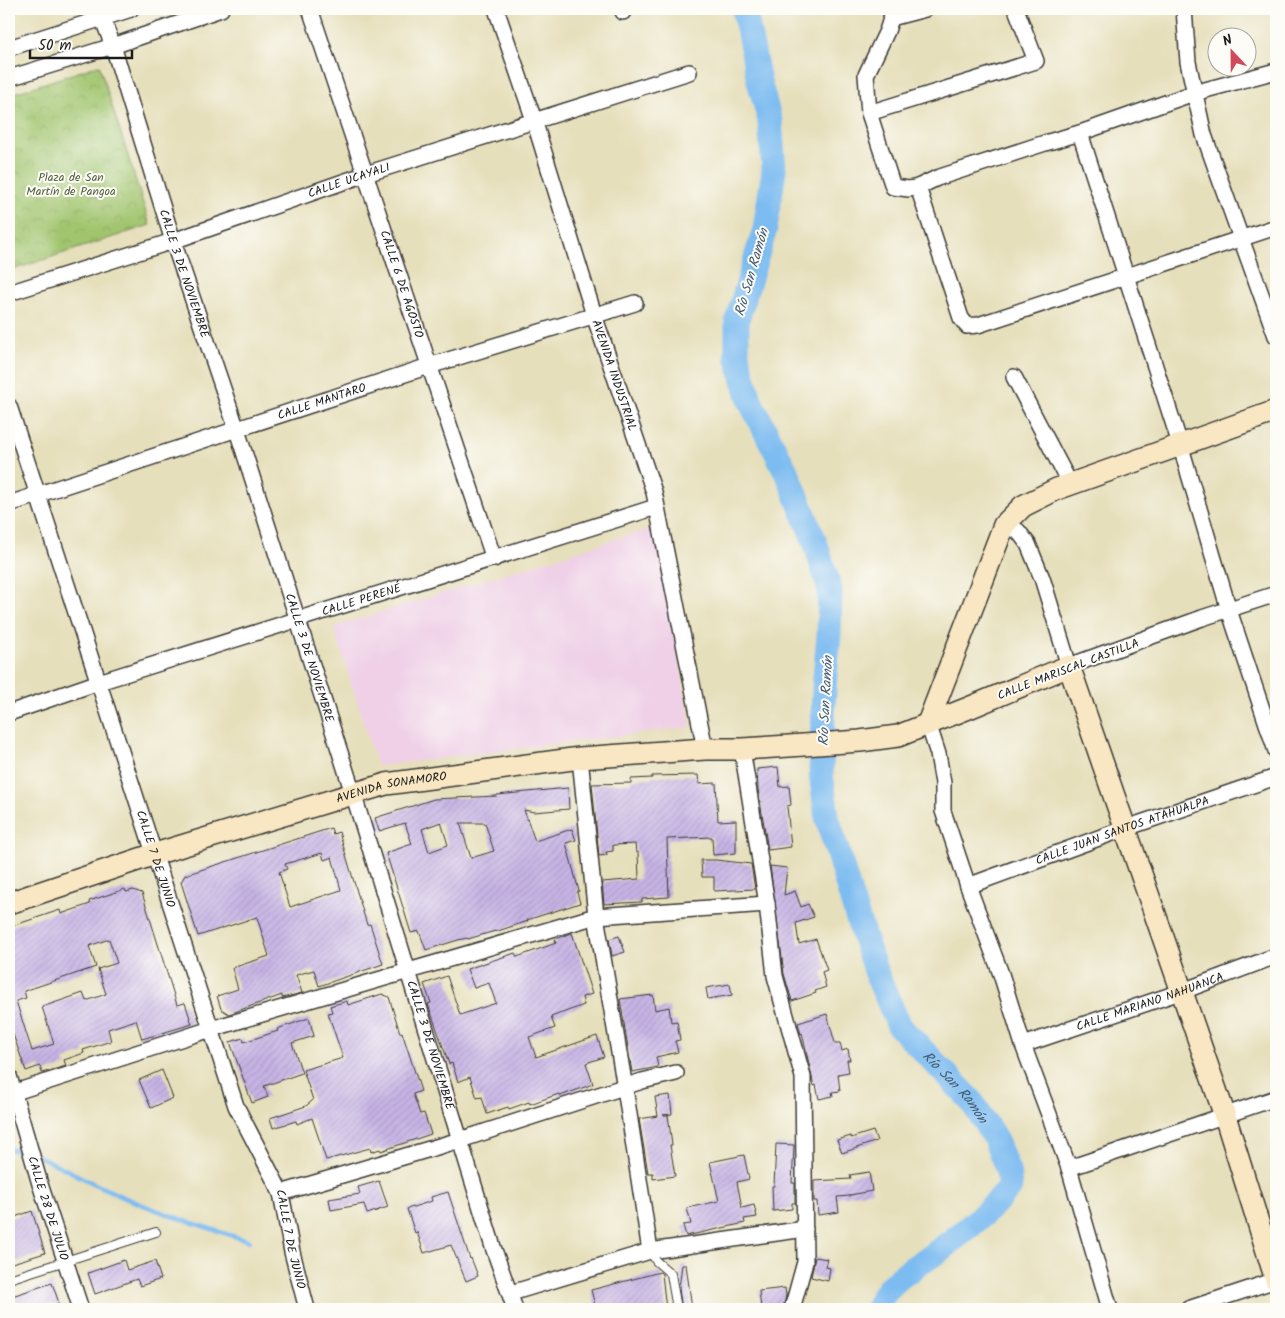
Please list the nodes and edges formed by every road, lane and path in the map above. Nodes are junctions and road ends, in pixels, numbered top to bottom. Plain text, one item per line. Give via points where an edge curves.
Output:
1 (131, 9) edge
2 (221, 9) edge
3 (310, 9) edge
4 (496, 9) edge
5 (926, 9) edge
6 (1016, 9) edge
7 (1184, 9) edge
8 (101, 13) edge
9 (892, 14) edge
10 (113, 46) junction
11 (9, 48) edge
12 (689, 72) dead end
13 (1276, 72) edge
14 (9, 78) edge
15 (1194, 94) junction
16 (869, 113) junction
17 (534, 120) junction
18 (1080, 133) junction
19 (366, 174) junction
20 (918, 187) junction
21 (1276, 227) edge
22 (1241, 239) junction
23 (173, 241) junction
24 (1125, 276) junction
25 (9, 293) edge
26 (635, 303) dead end
27 (594, 315) junction
28 (1276, 336) edge
29 (429, 366) junction
30 (1014, 377) dead end
31 (9, 406) edge
32 (1276, 411) edge
33 (237, 430) junction
34 (1180, 444) junction
35 (1070, 484) junction
36 (37, 495) junction
37 (9, 504) edge
38 (656, 507) junction
39 (1004, 526) junction
40 (494, 559) junction
41 (1276, 594) edge
42 (1229, 610) junction
43 (298, 621) junction
44 (1069, 666) junction
45 (99, 682) junction
46 (9, 713) edge
47 (928, 723) junction
48 (789, 746) joint
49 (705, 749) junction
50 (742, 749) junction
51 (1276, 751) edge
52 (580, 758) junction
53 (1276, 777) edge
54 (353, 793) junction
55 (1126, 828) junction
56 (155, 854) junction
57 (968, 886) junction
58 (9, 903) edge
59 (766, 904) junction
60 (596, 916) junction
61 (1276, 956) edge
62 (407, 970) junction
63 (1183, 991) junction
64 (211, 1029) junction
65 (1023, 1045) junction
66 (676, 1073) dead end
67 (9, 1076) edge
68 (625, 1088) junction
69 (11, 1093) edge
70 (1276, 1098) edge
71 (1225, 1116) junction
72 (460, 1140) junction
73 (1069, 1168) junction
74 (281, 1193) junction
75 (805, 1229) junction
76 (156, 1232) dead end
77 (650, 1251) junction
78 (64, 1262) junction
79 (9, 1279) edge
80 (1276, 1280) edge
81 (511, 1293) junction
82 (81, 1309) edge
83 (307, 1309) edge
84 (515, 1309) edge
85 (677, 1309) edge
86 (792, 1309) edge
87 (1110, 1309) edge
88 (1188, 1309) edge

1 - 8 street
2 - 10 street
3 - 19 street, CALLE 6 DE AGOSTO
4 - 17 street, AVENIDA INDUSTRIAL
5 - 9 street
6 - 16 street via 1036,60
7 - 15 street
8 - 10 street, CALLE 3 DE NOVIEMBRE
8 - 11 street
9 - 16 street via 866,75
10 - 14 street
10 - 23 street, CALLE 3 DE NOVIEMBRE
12 - 17 street, CALLE UCAYALI
13 - 15 street
15 - 18 street
15 - 22 street via 1204,134
16 - 20 street via 892,187
17 - 19 street, CALLE UCAYALI
17 - 27 street, AVENIDA INDUSTRIAL
18 - 20 street via 937,178
18 - 24 street
19 - 23 street, CALLE UCAYALI
19 - 29 street, CALLE 6 DE AGOSTO
20 - 24 street via 961,318 967,326
21 - 22 street
22 - 24 street
22 - 28 street
23 - 25 street, CALLE UCAYALI
23 - 33 street, CALLE 3 DE NOVIEMBRE
24 - 34 street
26 - 27 street, CALLE MANTARO
27 - 29 street, CALLE MANTARO
27 - 38 street, AVENIDA INDUSTRIAL via 654,492
29 - 33 street, CALLE MANTARO
29 - 40 street, CALLE 6 DE AGOSTO
30 - 35 street
31 - 36 street, CALLE 7 DE JUNIO
32 - 34 main road
33 - 36 street, CALLE MANTARO
33 - 43 street, CALLE 3 DE NOVIEMBRE
34 - 35 main road
34 - 42 street
35 - 39 main road via 1023,506
36 - 37 street, CALLE MANTARO
36 - 45 street, CALLE 7 DE JUNIO
38 - 40 street, CALLE PERENÉ
38 - 49 street, AVENIDA INDUSTRIAL
39 - 44 street via 1018,531 1028,544
39 - 47 main road
40 - 43 street, CALLE PERENÉ
41 - 42 street, CALLE MARISCAL CASTILLA
42 - 44 street, CALLE MARISCAL CASTILLA
42 - 51 street
43 - 45 street, CALLE PERENÉ
43 - 54 street, CALLE 3 DE NOVIEMBRE
44 - 47 main road, CALLE MARISCAL CASTILLA
44 - 55 main road
45 - 46 street, CALLE PERENÉ
45 - 56 street, CALLE 7 DE JUNIO
47 - 48 main road, CALLE MARISCAL CASTILLA via 898,736
47 - 57 street via 944,783 944,811
48 - 50 main road, AVENIDA SONAMORO
49 - 50 main road, AVENIDA SONAMORO
49 - 52 main road, AVENIDA SONAMORO
50 - 59 street
52 - 54 main road, AVENIDA SONAMORO via 386,784
52 - 60 street
53 - 55 street, CALLE JUAN SANTOS ATAHUALPA
54 - 56 main road, AVENIDA SONAMORO
54 - 62 street, CALLE 3 DE NOVIEMBRE
55 - 57 street, CALLE JUAN SANTOS ATAHUALPA
55 - 63 main road
56 - 58 main road, AVENIDA SONAMORO
56 - 64 street, CALLE 7 DE JUNIO
57 - 65 street
59 - 60 street
59 - 75 street via 775,976 803,1077
60 - 62 street
60 - 68 street
61 - 63 street, CALLE MARIANO NAHUANCA
62 - 64 street
62 - 72 street, CALLE 3 DE NOVIEMBRE
63 - 65 street, CALLE MARIANO NAHUANCA
63 - 71 main road
64 - 69 street
64 - 74 street, CALLE 7 DE JUNIO via 236,1106
65 - 73 street
66 - 68 street
67 - 69 street, CALLE 28 DE JULIO
68 - 72 street
68 - 77 street
69 - 78 street, CALLE 28 DE JULIO
70 - 71 street
71 - 73 street
71 - 80 main road
72 - 74 street
72 - 81 street, CALLE 3 DE NOVIEMBRE via 493,1247
73 - 87 street
74 - 83 street, CALLE 7 DE JUNIO
75 - 77 street
75 - 86 street via 805,1262
76 - 78 lane
77 - 81 street
77 - 85 lane via 671,1274
78 - 79 lane
78 - 82 street, CALLE 28 DE JULIO
80 - 88 street
81 - 84 street, CALLE 3 DE NOVIEMBRE

